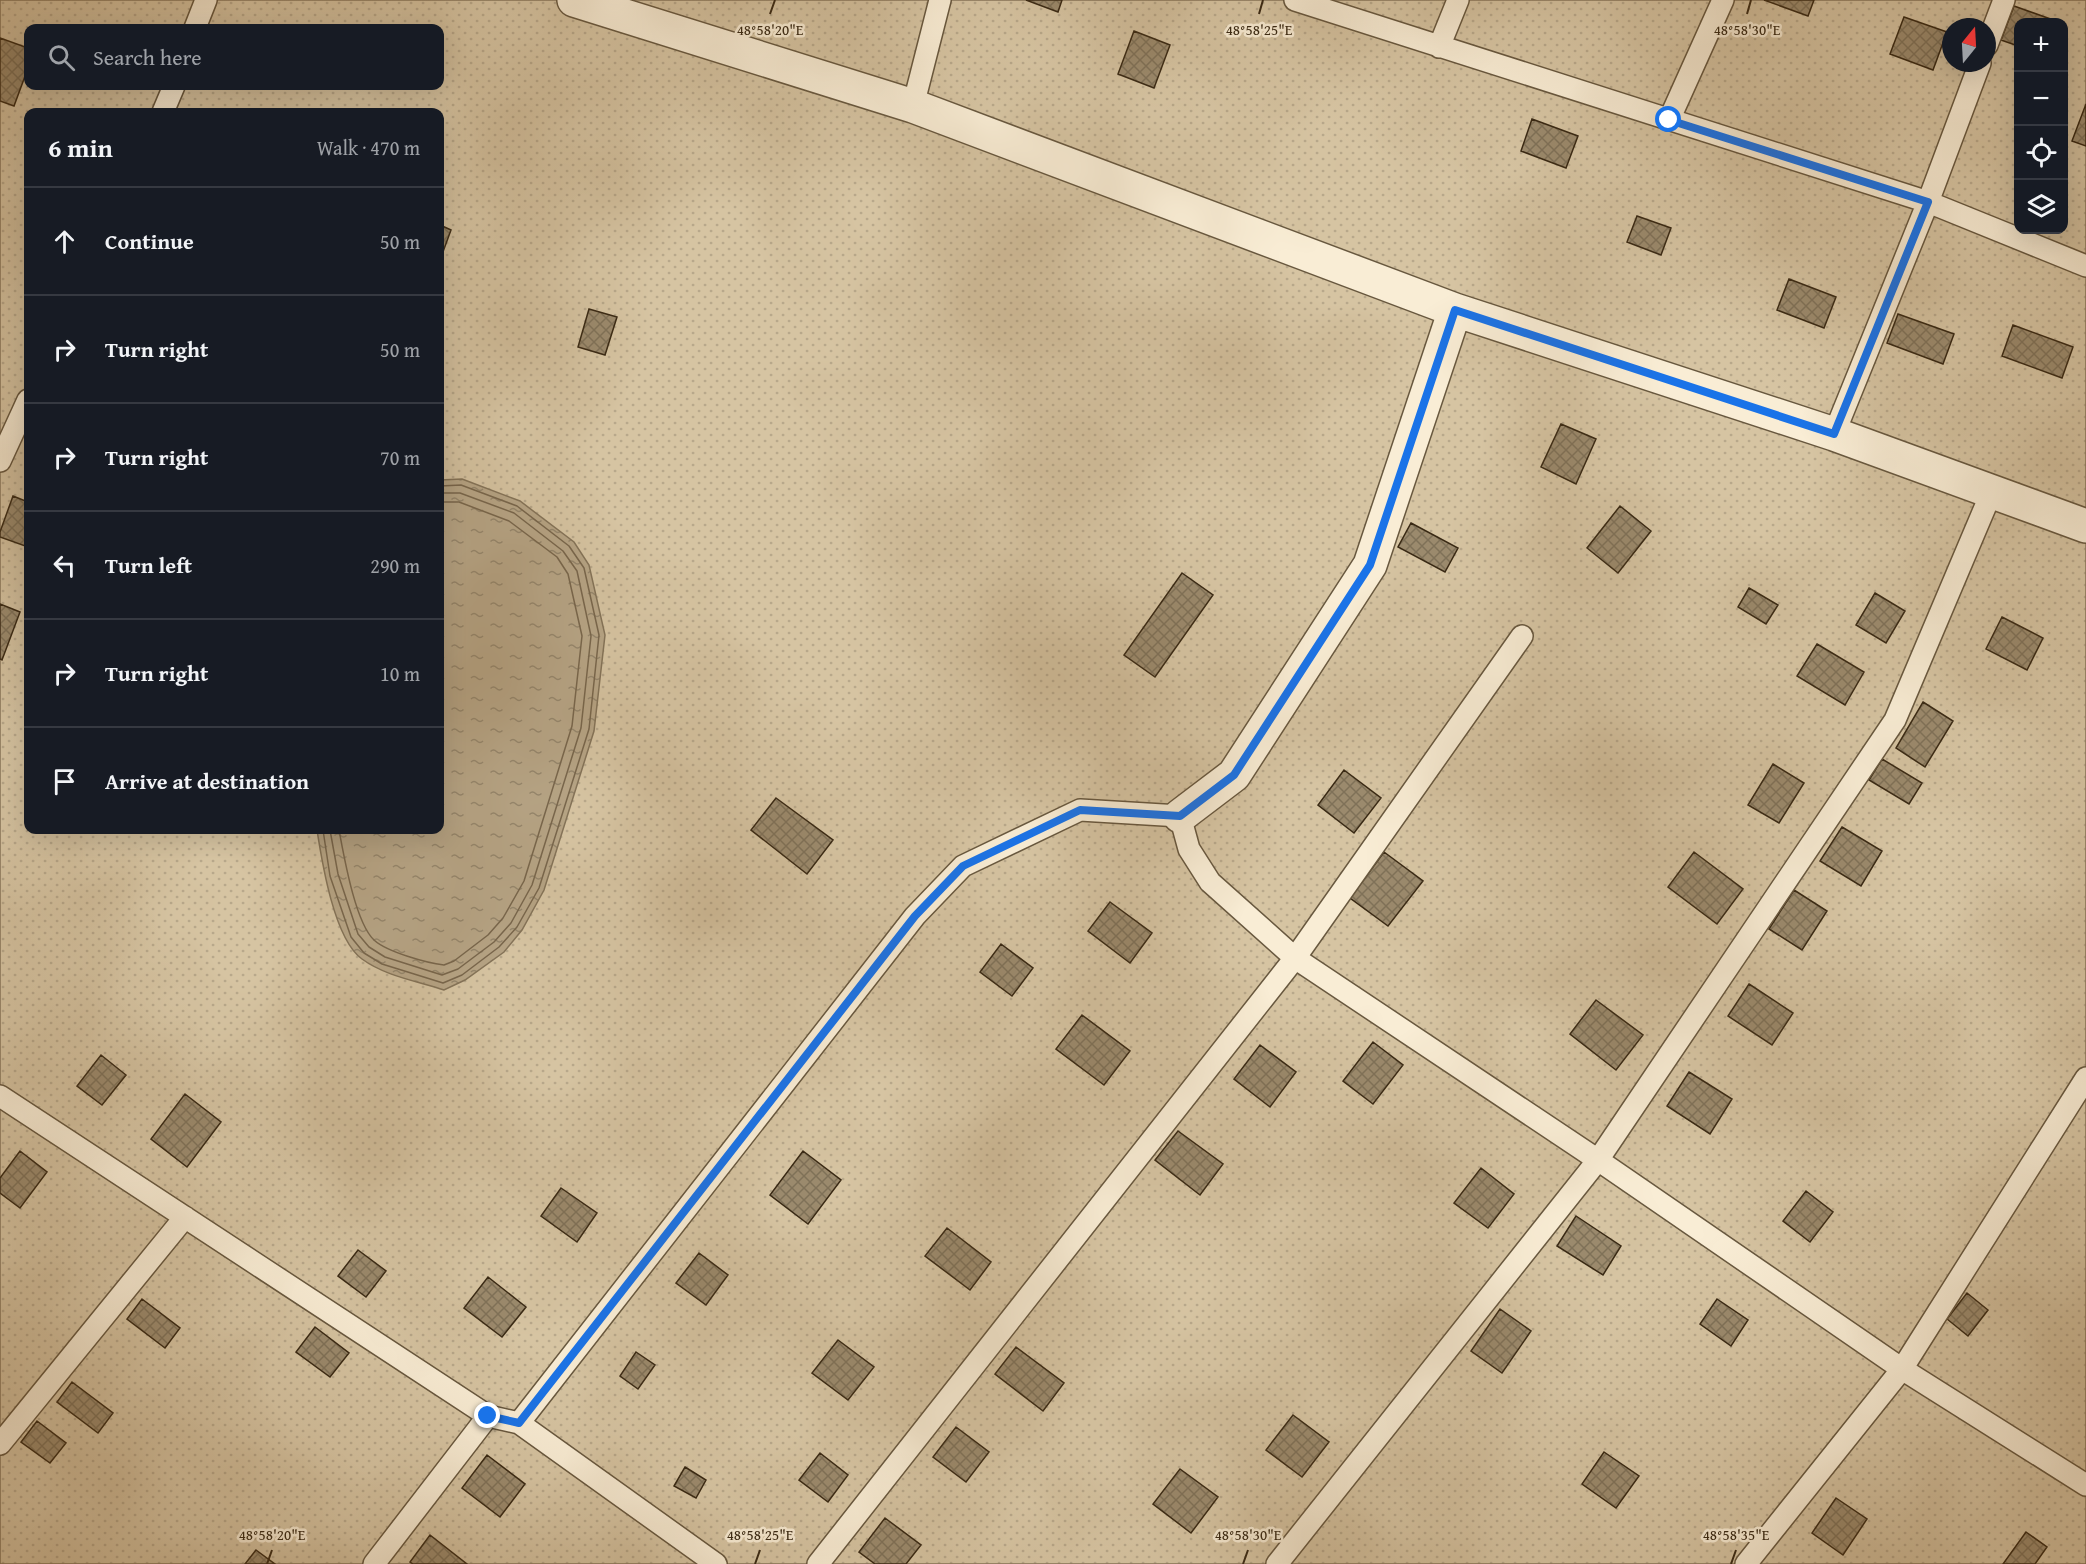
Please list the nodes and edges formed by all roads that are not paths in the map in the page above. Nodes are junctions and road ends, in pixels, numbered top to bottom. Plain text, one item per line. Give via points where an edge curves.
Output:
1 (206, 0) edge
2 (574, 0) edge
3 (940, 0) edge
4 (1295, 0) edge
5 (1458, 0) edge
6 (1723, 0) edge
7 (2004, 0) edge
8 (1996, 21) edge
9 (197, 24) edge
10 (1439, 47) junction
11 (1977, 72) edge
12 (172, 90) edge
13 (913, 106) junction
14 (165, 108) edge
15 (1669, 120) junction
16 (1928, 202) junction
17 (2086, 267) edge
18 (1455, 310) junction
19 (24, 409) edge
20 (1834, 434) junction
21 (0, 461) edge
22 (1992, 491) junction
23 (2086, 526) edge
24 (1521, 636) dead end
25 (1180, 816) junction
26 (1295, 958) junction
27 (2086, 1077) edge
28 (0, 1096) edge
29 (1598, 1160) junction
30 (185, 1217) junction
31 (1902, 1369) junction
32 (488, 1416) junction
33 (519, 1423) junction
34 (0, 1444) edge
35 (2086, 1485) edge
36 (374, 1564) edge
37 (716, 1564) edge
38 (818, 1564) edge
39 (1277, 1564) edge
40 (1746, 1564) edge

1 - 9 lane
2 - 13 street
3 - 13 lane
4 - 10 lane
5 - 10 lane
6 - 15 lane
7 - 8 lane
10 - 15 lane
11 - 16 lane
12 - 14 lane
13 - 18 street
15 - 16 lane
16 - 17 lane
16 - 20 lane
18 - 20 street
18 - 25 street via 1370,565 1234,775
19 - 21 lane
20 - 22 street
22 - 23 street
22 - 29 lane via 1895,720
24 - 26 lane
25 - 26 lane via 1189,849 1210,882
25 - 33 lane via 1080,810 963,866 915,916
26 - 29 lane
26 - 38 lane
27 - 31 lane
28 - 30 lane
29 - 31 lane
29 - 39 lane
30 - 32 lane
30 - 34 lane
31 - 35 lane
31 - 40 lane
32 - 33 lane
32 - 36 lane
33 - 37 lane

